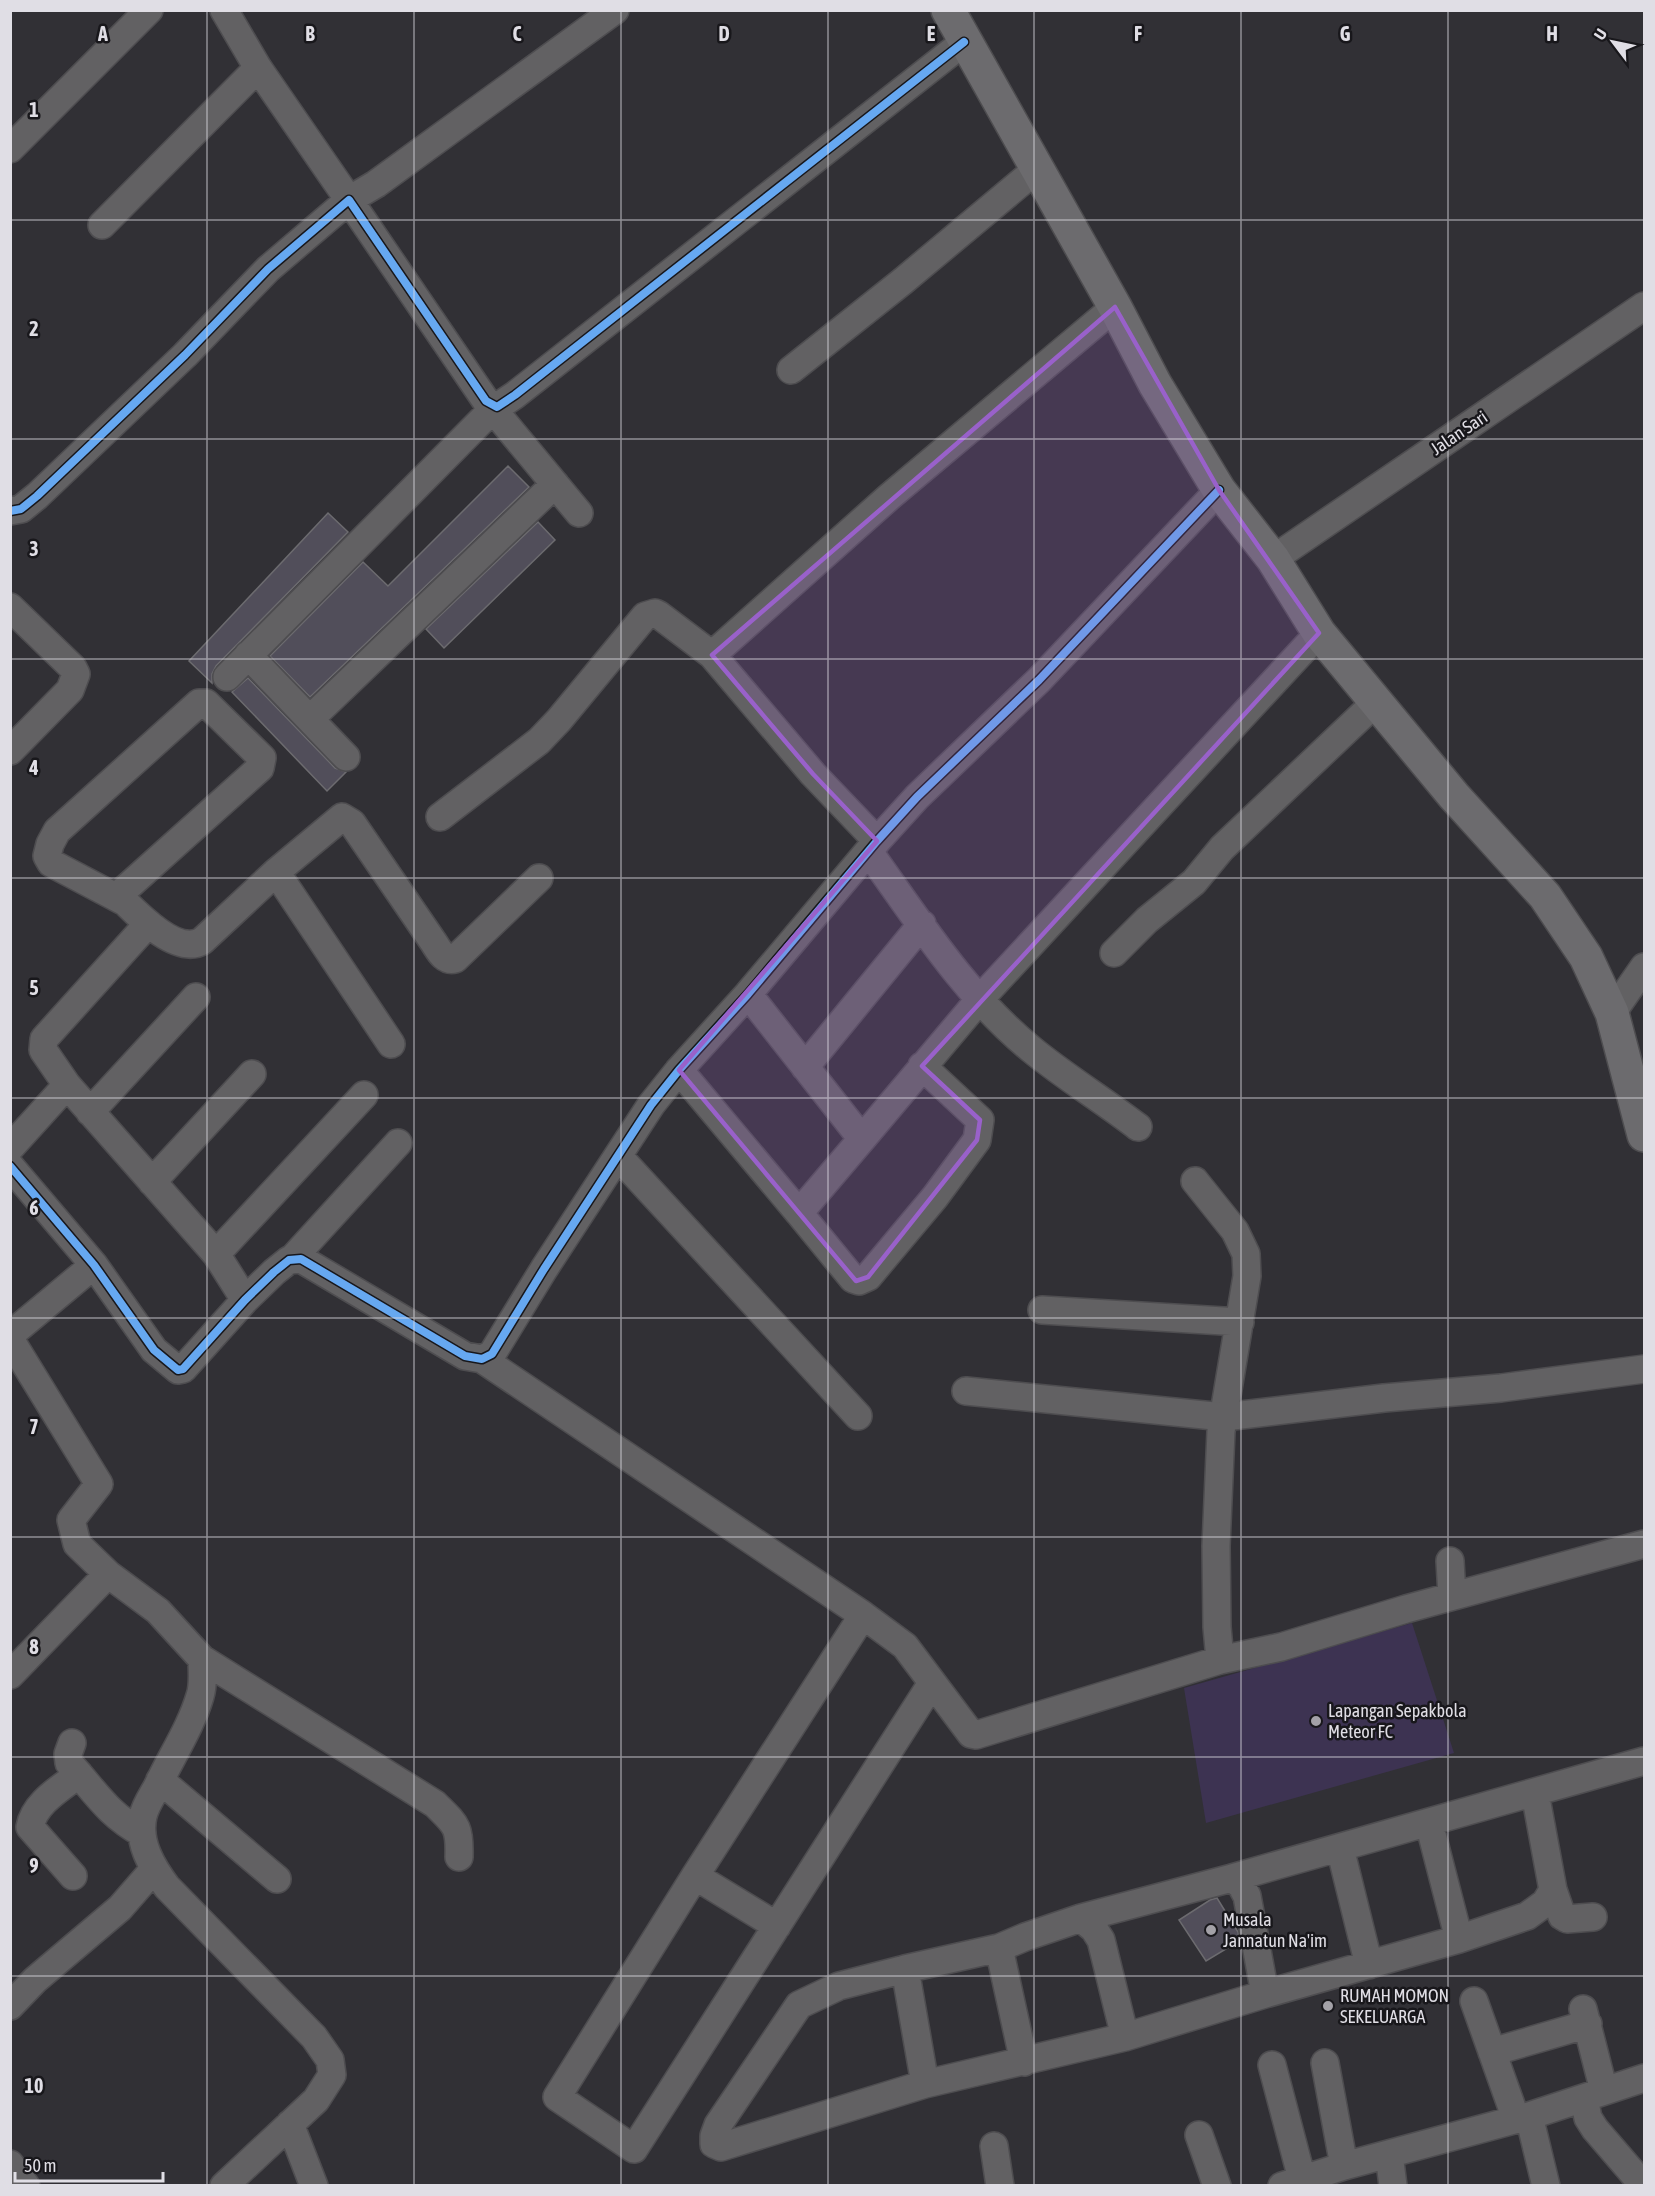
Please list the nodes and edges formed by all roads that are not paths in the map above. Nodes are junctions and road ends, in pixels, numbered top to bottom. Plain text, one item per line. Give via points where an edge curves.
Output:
1 (149, 10) edge
2 (224, 10) edge
3 (615, 10) edge
4 (948, 10) edge
5 (964, 42) junction
6 (258, 68) junction
7 (10, 149) edge
8 (1036, 169) junction
9 (348, 200) junction
10 (102, 225) dead end
11 (1644, 306) edge
12 (1115, 307) junction
13 (790, 370) dead end
14 (490, 405) junction
15 (555, 484) junction
16 (1220, 490) junction
17 (10, 511) edge
18 (579, 513) dead end
19 (1273, 559) junction
20 (10, 607) edge
21 (1319, 633) junction
22 (248, 655) junction
23 (711, 655) junction
24 (227, 676) dead end
25 (1376, 702) junction
26 (310, 718) junction
27 (11, 750) edge
28 (346, 757) dead end
29 (440, 817) dead end
30 (873, 846) junction
31 (276, 872) junction
32 (539, 878) dead end
33 (125, 902) junction
34 (922, 924) junction
35 (147, 925) junction
36 (1114, 953) dead end
37 (1644, 967) edge
38 (748, 994) junction
39 (196, 997) dead end
40 (980, 999) junction
41 (1612, 1012) junction
42 (391, 1044) dead end
43 (922, 1066) junction
44 (805, 1067) junction
45 (680, 1070) junction
46 (252, 1074) dead end
47 (67, 1085) junction
48 (364, 1095) dead end
49 (90, 1112) junction
50 (1138, 1127) dead end
51 (1644, 1135) edge
52 (862, 1139) junction
53 (398, 1143) dead end
54 (10, 1148) edge
55 (618, 1156) junction
56 (10, 1166) edge
57 (1195, 1181) dead end
58 (152, 1182) junction
59 (799, 1213) junction
60 (216, 1254) junction
61 (292, 1259) junction
62 (94, 1265) junction
63 (245, 1300) junction
64 (1042, 1310) dead end
65 (1240, 1322) junction
66 (11, 1339) edge
67 (482, 1359) junction
68 (1644, 1369) edge
69 (966, 1391) dead end
70 (858, 1416) dead end
71 (1224, 1417) junction
72 (1644, 1544) edge
73 (1450, 1561) dead end
74 (108, 1574) junction
75 (1452, 1596) junction
76 (863, 1615) junction
77 (202, 1659) junction
78 (1220, 1660) junction
79 (10, 1675) edge
80 (932, 1683) junction
81 (72, 1743) dead end
82 (1644, 1761) edge
83 (79, 1774) junction
84 (160, 1780) junction
85 (1534, 1793) junction
86 (1429, 1823) junction
87 (142, 1833) junction
88 (1340, 1848) junction
89 (459, 1857) dead end
90 (73, 1876) dead end
91 (695, 1876) junction
92 (160, 1878) junction
93 (277, 1878) dead end
94 (1232, 1878) junction
95 (1553, 1890) junction
96 (1593, 1917) dead end
97 (1081, 1918) junction
98 (777, 1926) junction
99 (1459, 1939) junction
100 (999, 1948) junction
101 (1369, 1965) junction
102 (905, 1969) junction
103 (1264, 1994) junction
104 (1474, 2001) dead end
105 (10, 2006) edge
106 (1125, 2037) junction
107 (1492, 2052) junction
108 (1024, 2062) junction
109 (1325, 2063) dead end
110 (1272, 2065) dead end
111 (1644, 2078) edge
112 (925, 2084) junction
113 (1594, 2095) junction
114 (1523, 2118) junction
115 (290, 2124) junction
116 (1199, 2134) dead end
117 (994, 2146) dead end
118 (1389, 2154) junction
119 (10, 2164) edge
120 (1344, 2166) junction
121 (1292, 2182) edge
122 (26, 2186) edge
123 (224, 2186) edge
124 (314, 2186) edge
125 (1000, 2186) edge
126 (1217, 2186) edge
127 (1393, 2186) edge
128 (1545, 2186) edge
129 (1644, 2186) edge

1 - 7 street
2 - 6 street
3 - 9 street via 376,184
4 - 5 main road
5 - 8 main road
5 - 14 street via 515,395 497,407
6 - 9 street
6 - 10 street
8 - 12 main road
8 - 13 street
9 - 14 street
9 - 17 street via 268,269 185,356 37,496 21,509
11 - 19 street, Jalan Sari
12 - 16 main road via 1155,384
12 - 23 street via 889,497
14 - 15 street
14 - 22 street
15 - 18 street
15 - 26 street
16 - 19 main road
16 - 30 street via 1039,680 917,797
19 - 21 main road
20 - 27 street via 76,674 70,690
21 - 25 main road
21 - 40 street
22 - 24 street
22 - 26 street
23 - 29 street via 659,615 645,616 539,741
23 - 30 street
25 - 36 street via 1222,848 1194,882
25 - 41 main road via 1545,896 1586,957
26 - 28 street
30 - 34 street
30 - 38 street
31 - 32 street via 342,818 349,820 450,960
31 - 35 street via 197,944 189,945
31 - 42 street
33 - 33 street via 51,863 47,856 50,843 74,815 199,703 206,703 262,758 262,765 128,886 124,890
33 - 35 street
34 - 40 street
34 - 44 street
35 - 47 street via 44,1039 43,1050
37 - 41 street
38 - 44 street
38 - 45 street
39 - 49 street
40 - 43 street
40 - 50 street via 1030,1048
41 - 51 main road
43 - 52 street
43 - 59 street via 980,1120 979,1133 935,1197 868,1277 853,1279
44 - 52 street
45 - 55 street via 651,1105
45 - 59 street
46 - 58 street
47 - 49 street
47 - 54 street
48 - 60 street
49 - 58 street
52 - 59 street
53 - 61 street
55 - 67 street via 492,1354
55 - 70 street
56 - 62 street
57 - 65 street via 1235,1231 1246,1254
58 - 60 street
60 - 63 street
61 - 63 street
61 - 67 street via 301,1259 465,1356
62 - 63 street via 154,1350 178,1370
62 - 66 street
64 - 65 street
65 - 71 street
66 - 74 street via 99,1484 71,1520 77,1544
67 - 76 street
68 - 71 street
69 - 71 street
71 - 78 street via 1216,1546
72 - 75 street
73 - 75 street
74 - 77 street via 158,1611
74 - 79 street
75 - 78 street via 1281,1647
76 - 80 street via 905,1646
76 - 91 street
77 - 84 street via 200,1696
77 - 89 street via 435,1804 459,1834
78 - 80 street via 976,1735 967,1730
80 - 98 street
81 - 83 street via 67,1758
82 - 85 street
83 - 87 street via 110,1811
83 - 90 street via 37,1809 30,1827
84 - 87 street via 143,1815
84 - 93 street
85 - 86 street
85 - 95 street
86 - 88 street
86 - 99 street
87 - 92 street
88 - 94 street
88 - 101 street
91 - 98 street
91 - 98 street via 557,2097 634,2149
92 - 105 street via 35,1980
92 - 115 street via 325,2034 332,2075 316,2100
94 - 97 street
94 - 103 street via 1247,1896
95 - 96 street via 1562,1916
95 - 99 street via 1545,1904 1527,1916
97 - 100 street
97 - 106 street via 1101,1940
99 - 101 street
100 - 102 street
100 - 108 street
101 - 103 street
102 - 112 street
102 - 112 street via 839,1986 798,2005 718,2125 714,2144 721,2147
103 - 106 street
104 - 107 street
106 - 108 street
107 - 113 street via 1586,2016
107 - 114 street
108 - 112 street
109 - 120 street
110 - 121 street
111 - 113 street
113 - 114 street
113 - 129 street via 1588,2118
114 - 118 street
114 - 128 street
115 - 123 street
115 - 124 street
116 - 126 street
117 - 125 street
118 - 120 street
118 - 127 street
119 - 122 street
120 - 121 street

